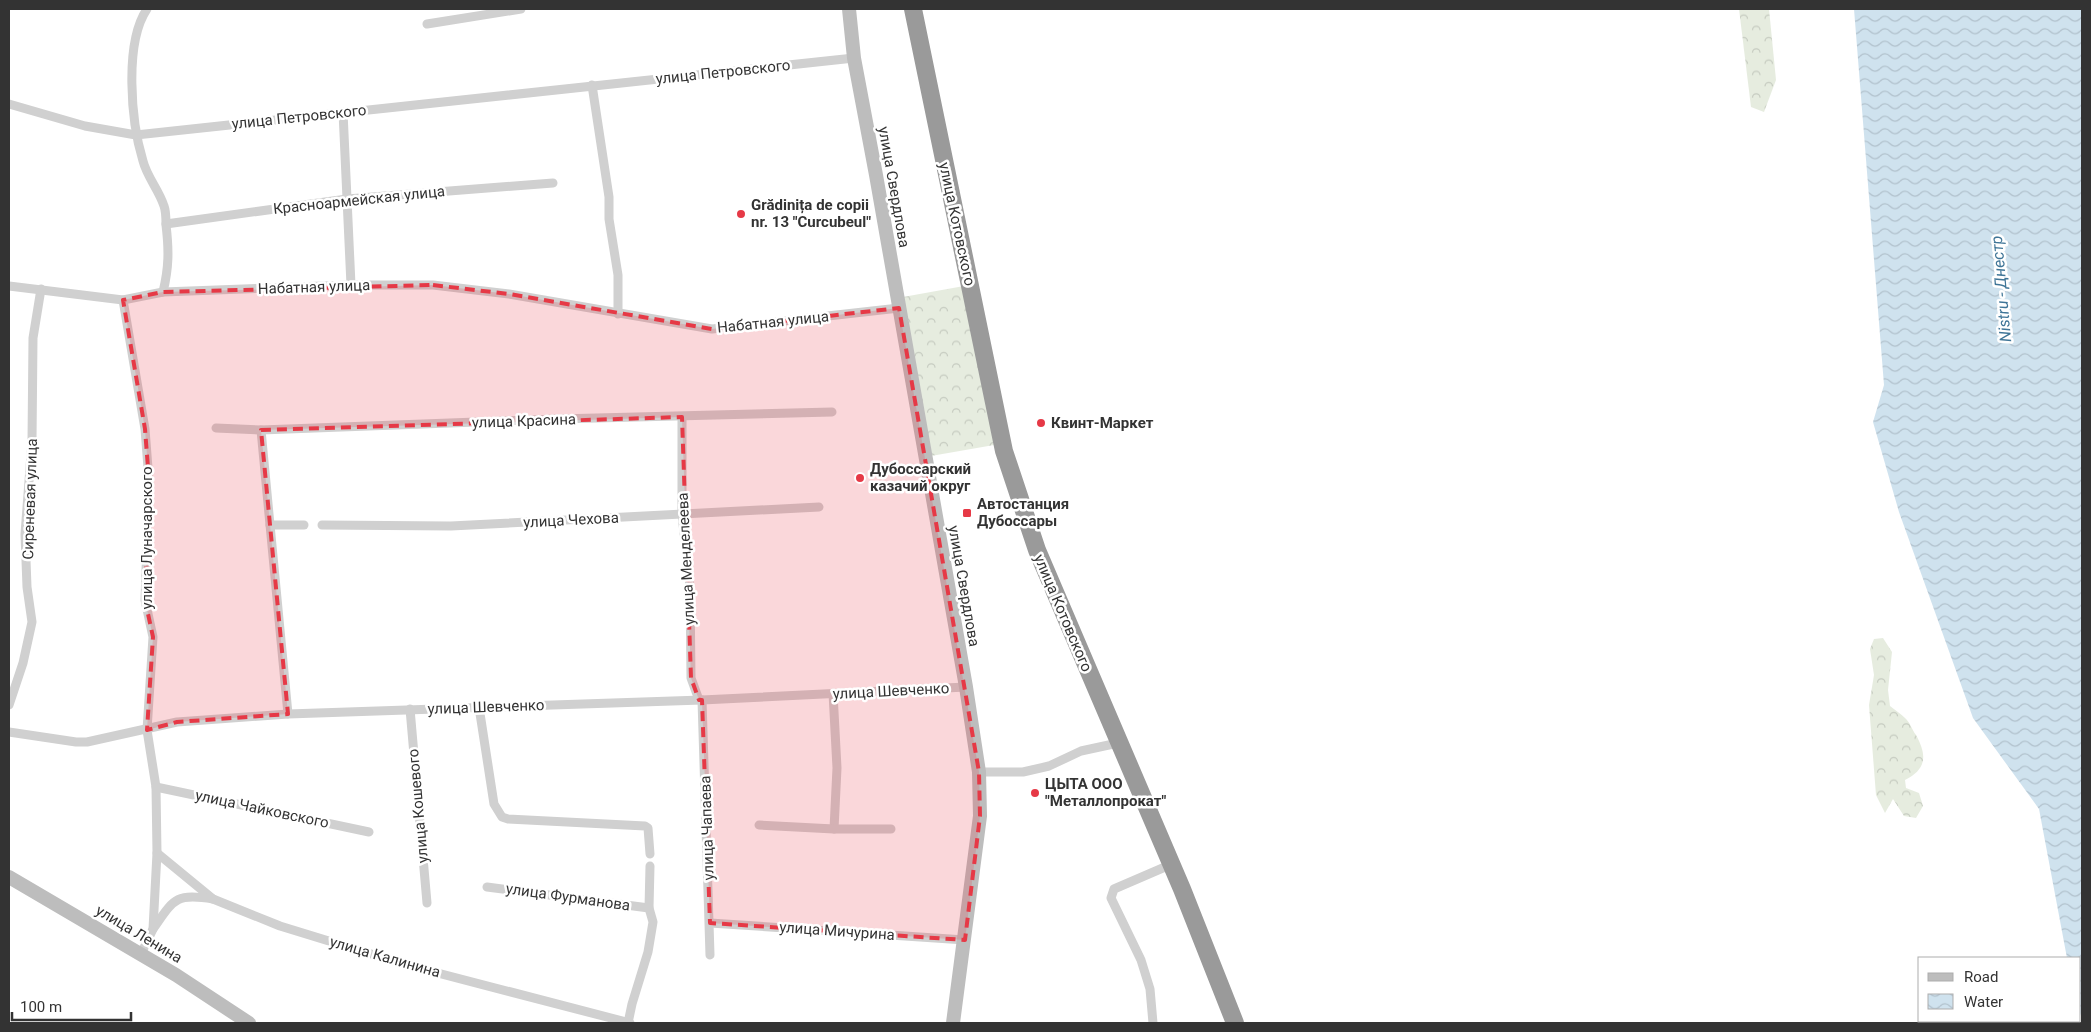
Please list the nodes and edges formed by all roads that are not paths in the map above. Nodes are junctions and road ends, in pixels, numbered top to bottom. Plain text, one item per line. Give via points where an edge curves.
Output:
1 (147, 9) edge
2 (521, 9) edge
3 (849, 9) edge
4 (913, 9) edge
5 (427, 24) dead end
6 (854, 58) junction
7 (592, 86) junction
8 (9, 104) edge
9 (343, 112) junction
10 (136, 135) junction
11 (553, 183) dead end
12 (347, 199) junction
13 (166, 224) junction
14 (351, 285) junction
15 (9, 286) edge
16 (41, 289) junction
17 (163, 292) junction
18 (123, 300) junction
19 (898, 308) junction
20 (618, 314) junction
21 (832, 412) dead end
22 (682, 417) junction
23 (216, 428) dead end
24 (261, 430) junction
25 (819, 506) dead end
26 (682, 515) junction
27 (270, 525) junction
28 (304, 525) dead end
29 (322, 525) dead end
30 (966, 687) junction
31 (833, 693) junction
32 (701, 700) junction
33 (9, 705) edge
34 (479, 707) junction
35 (410, 710) junction
36 (288, 714) junction
37 (147, 730) junction
38 (9, 732) edge
39 (1118, 743) junction
40 (979, 772) junction
41 (156, 787) junction
42 (759, 825) dead end
43 (834, 828) junction
44 (891, 828) dead end
45 (369, 832) dead end
46 (157, 853) junction
47 (650, 854) dead end
48 (1172, 864) junction
49 (650, 866) dead end
50 (9, 877) edge
51 (487, 886) dead end
52 (213, 899) junction
53 (427, 904) dead end
54 (649, 908) junction
55 (710, 922) junction
56 (153, 929) junction
57 (965, 940) junction
58 (141, 954) junction
59 (710, 955) dead end
60 (250, 1023) edge
61 (629, 1023) edge
62 (953, 1023) edge
63 (1153, 1023) edge
64 (1235, 1023) edge

1 - 10 street via 133,42
2 - 5 street
3 - 6 street, улица Свердлова
4 - 39 highway, улица Котовского via 1004,451 1037,550
6 - 7 street, улица Петровского
6 - 19 street, улица Свердлова
7 - 9 street, улица Петровского
7 - 20 street via 618,275
8 - 10 street, улица Петровского via 85,126
9 - 10 street, улица Петровского
9 - 12 street
10 - 13 street via 143,164 165,207
11 - 12 street, Красноармейская улица
12 - 13 street, Красноармейская улица
12 - 14 street
13 - 17 street via 169,250
14 - 17 street, Набатная улица
14 - 20 street, Набатная улица via 433,285 509,294
15 - 16 street, Набатная улица
16 - 18 street, Набатная улица
16 - 33 street, Сиреневая улица via 33,338 32,441 25,534 32,622
17 - 18 street, Набатная улица
18 - 37 street, улица Луначарского via 145,429 148,481 145,600 153,637
19 - 20 street, Набатная улица via 712,329
19 - 30 street, улица Свердлова
21 - 22 street, улица Красина
22 - 24 street, улица Красина
22 - 26 street, улица Менделеева
23 - 24 street, улица Красина
24 - 27 street
25 - 26 street, улица Чехова
26 - 29 street, улица Чехова via 452,526
26 - 32 street, улица Менделеева via 690,587 691,678
27 - 28 street
27 - 36 street
30 - 31 street, улица Шевченко
30 - 40 street, улица Свердлова
31 - 32 street, улица Шевченко
31 - 43 street via 837,768
32 - 34 street, улица Шевченко
32 - 55 street, улица Чапаева
34 - 35 street, улица Шевченко
34 - 47 street via 494,804 502,817 641,825 648,828
35 - 36 street, улица Шевченко
35 - 53 street, улица Кошевого
36 - 37 street, улица Шевченко via 177,722
37 - 38 street, улица Шевченко via 87,742
37 - 41 street, улица Луначарского
39 - 40 street via 1081,751 1049,766 1023,772
39 - 48 highway, улица Котовского
40 - 57 street, улица Свердлова via 980,816
41 - 45 street, улица Чайковского
41 - 46 street, улица Луначарского
42 - 43 street
43 - 44 street
46 - 52 street, улица Калинина
46 - 56 street, улица Луначарского
48 - 63 street via 1114,889 1111,898 1141,960 1150,989
48 - 64 highway, улица Котовского
49 - 54 street
50 - 58 street, улица Ленина
51 - 54 street, улица Фурманова
52 - 56 street via 182,897 171,904
52 - 61 street, улица Калинина via 280,926 407,965
54 - 61 street via 653,922 648,952
55 - 57 street, улица Мичурина
55 - 59 street, улица Чапаева
56 - 58 street, улица Луначарского
57 - 62 street, улица Свердлова
58 - 60 street, улица Ленина

